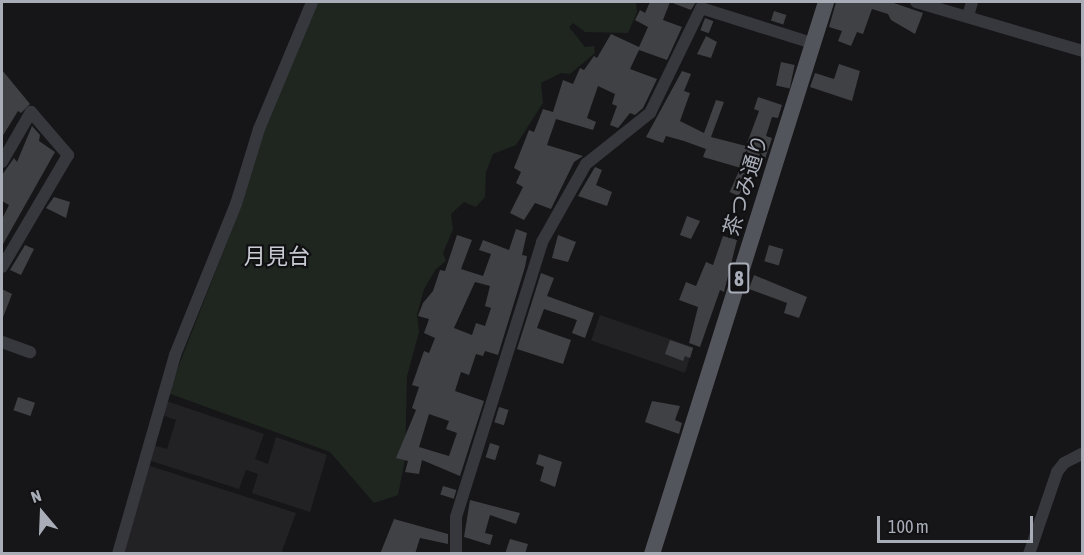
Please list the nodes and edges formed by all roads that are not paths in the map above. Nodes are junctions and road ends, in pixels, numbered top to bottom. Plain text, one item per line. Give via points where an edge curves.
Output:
1 (312, 2) edge
2 (826, 2) edge
3 (916, 2) edge
4 (972, 2) edge
5 (968, 16) junction
6 (812, 43) junction
7 (1083, 51) edge
8 (2, 162) edge
9 (2, 264) edge
10 (2, 342) edge
11 (30, 352) dead end
12 (1083, 454) edge
13 (118, 554) edge
14 (456, 554) edge
15 (652, 554) edge
16 (1029, 554) edge

1 - 13 street via 259,129 236,204 182,334
2 - 6 main road, 茶つみ通り / 8
3 - 5 street
4 - 5 street
5 - 7 street
6 - 14 street via 701,8 650,113 585,164 542,242 456,517
6 - 15 main road, 茶つみ通り / 8
8 - 9 street via 31,112 68,155
10 - 11 street
12 - 16 street via 1064,463 1057,472

